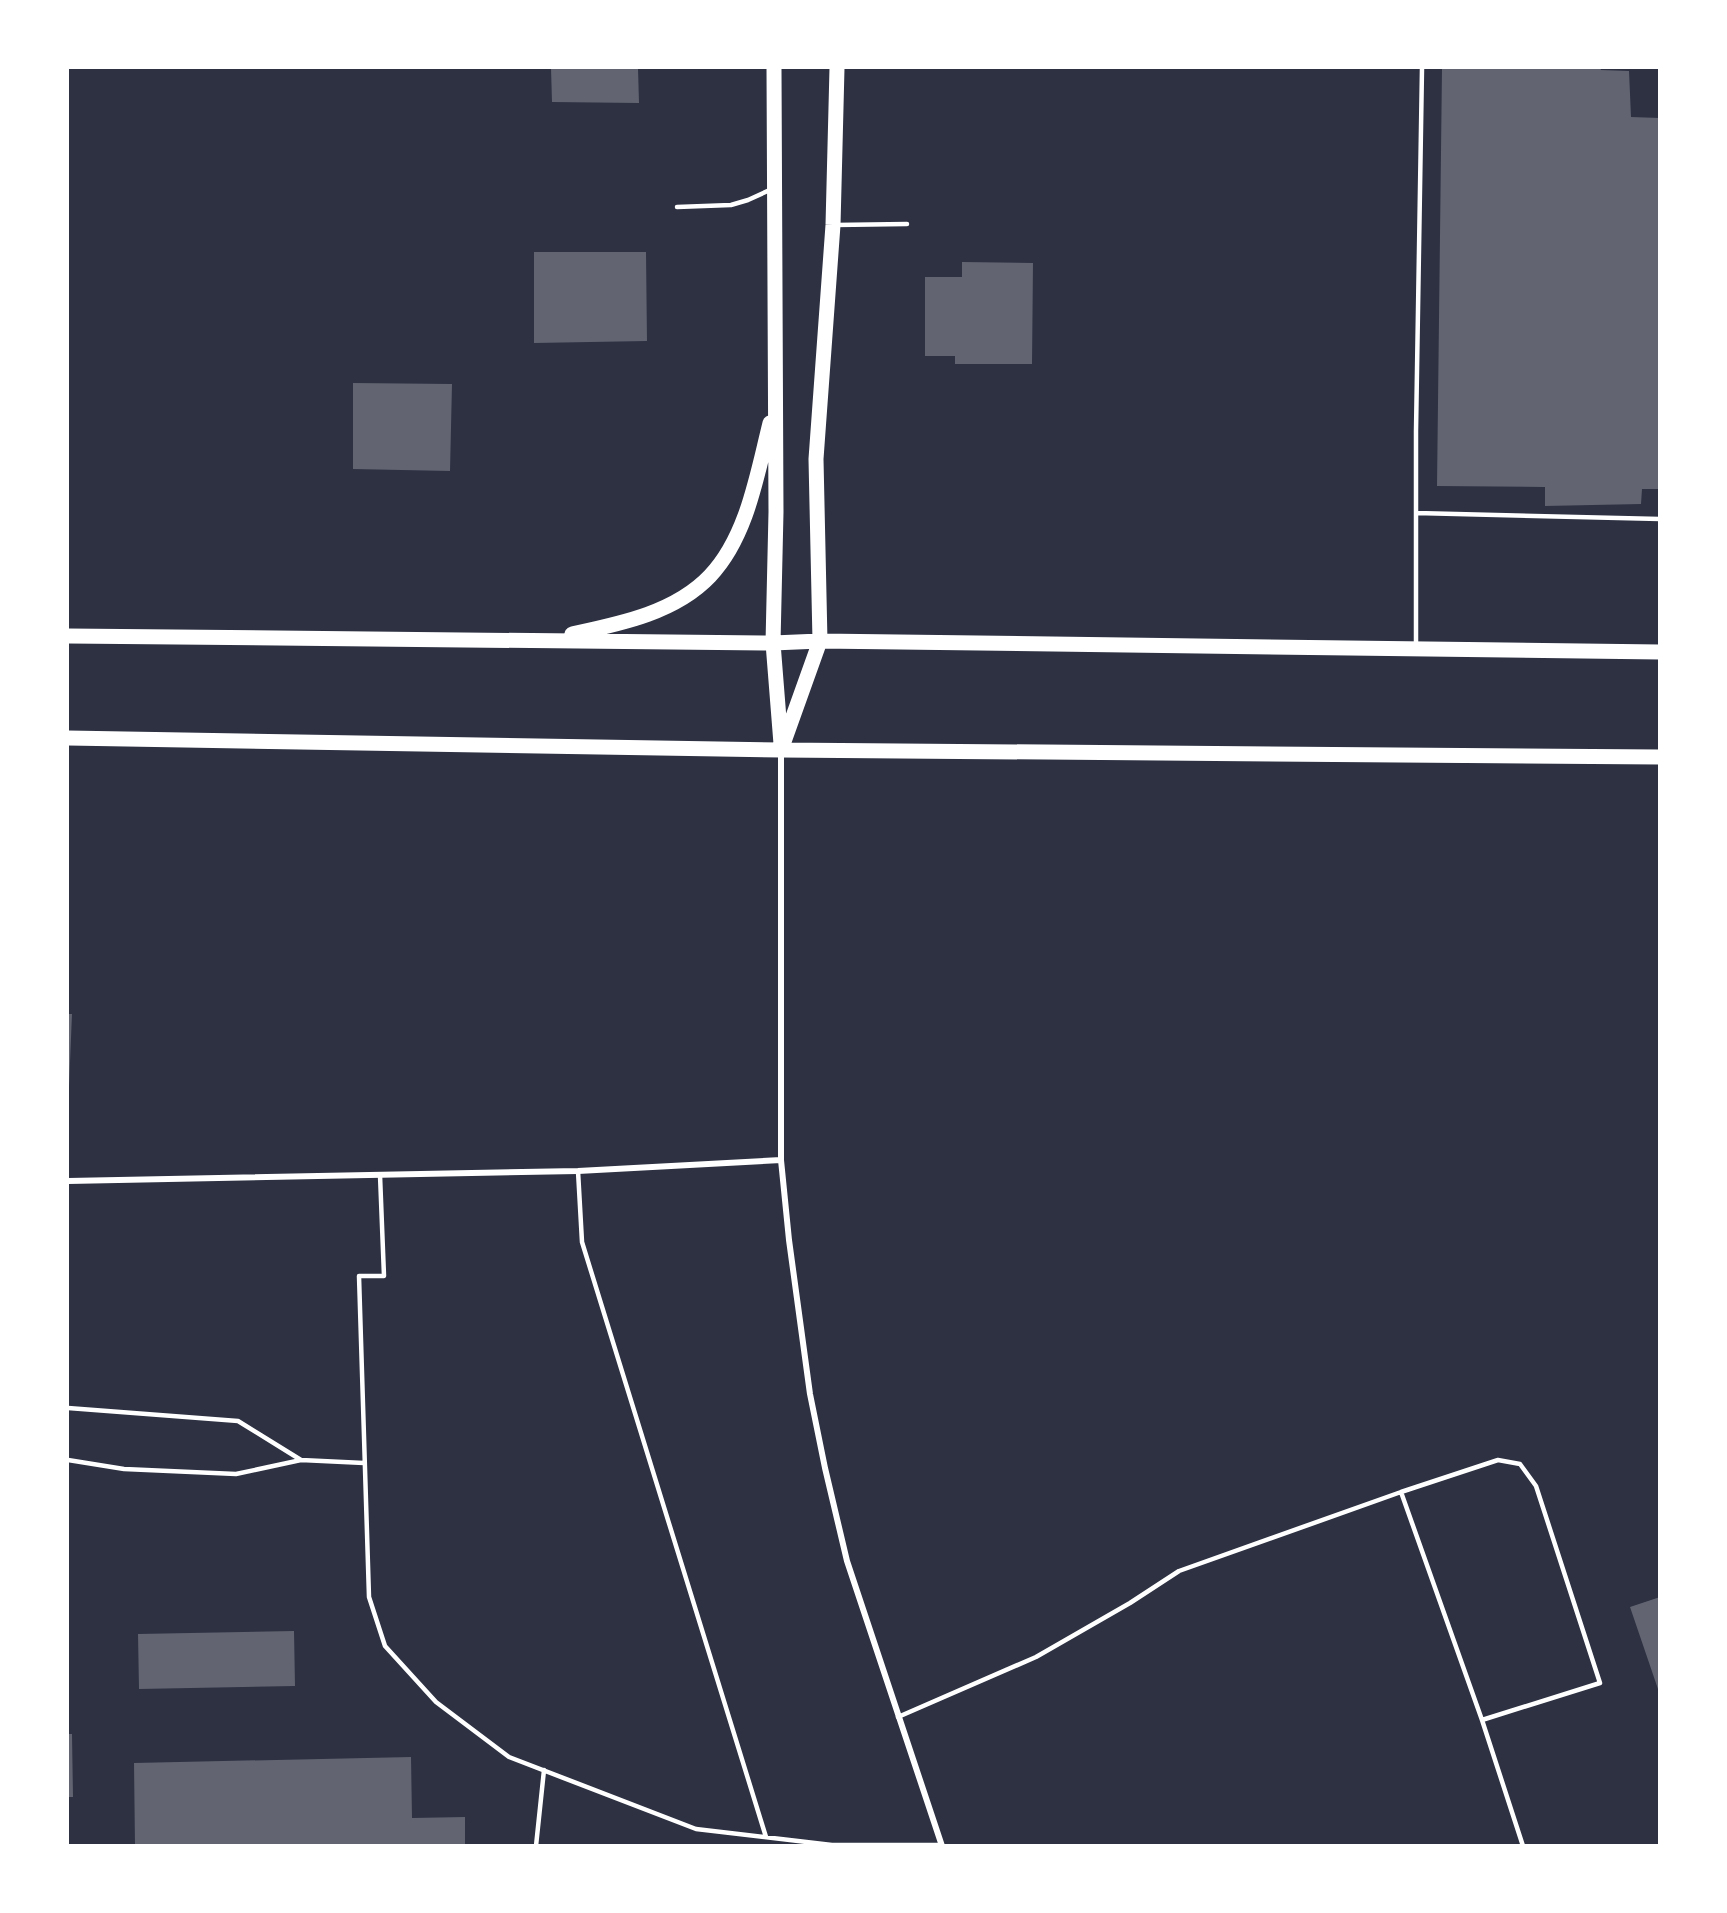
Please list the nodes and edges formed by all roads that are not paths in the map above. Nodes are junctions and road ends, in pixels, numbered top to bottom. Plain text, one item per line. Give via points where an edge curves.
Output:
1 (774, 68) edge
2 (837, 68) edge
3 (1422, 68) edge
4 (774, 188) junction
5 (677, 207) dead end
6 (908, 224) dead end
7 (833, 225) junction
8 (776, 397) junction
9 (1416, 513) junction
10 (1659, 519) edge
11 (68, 636) edge
12 (543, 640) junction
13 (820, 641) junction
14 (773, 643) junction
15 (1416, 650) junction
16 (1659, 652) edge
17 (68, 738) edge
18 (781, 750) junction
19 (1659, 756) edge
20 (781, 1160) junction
21 (578, 1171) junction
22 (380, 1175) junction
23 (68, 1181) edge
24 (68, 1408) edge
25 (68, 1460) edge
26 (301, 1460) junction
27 (364, 1463) junction
28 (1401, 1492) junction
29 (898, 1717) junction
30 (1482, 1720) junction
31 (544, 1770) junction
32 (766, 1837) junction
33 (536, 1845) edge
34 (942, 1845) edge
35 (1523, 1845) edge

1 - 4 main road
2 - 7 main road
3 - 9 lane
4 - 5 lane via 731,205
4 - 8 main road
6 - 7 lane
7 - 13 main road via 816,459
8 - 12 main road via 745,512 726,556 709,578 657,610 622,623
8 - 14 main road
9 - 10 lane
9 - 15 lane
11 - 12 main road
12 - 14 main road
13 - 14 main road
13 - 15 main road
13 - 18 main road
14 - 18 main road
15 - 16 main road
17 - 18 main road
18 - 19 main road
18 - 20 street
20 - 21 street
20 - 29 street via 810,1394 825,1468 847,1561
21 - 22 street
21 - 32 lane via 582,1242
22 - 23 street
22 - 27 lane via 384,1276 359,1276
24 - 26 lane via 238,1421
25 - 26 lane via 124,1469 236,1474
26 - 27 lane
27 - 31 lane via 369,1597 386,1646 436,1702 509,1757
28 - 29 lane via 1179,1571 1036,1657
28 - 30 lane
28 - 30 lane via 1498,1460 1520,1464 1536,1486 1600,1683
29 - 34 street
30 - 35 lane
31 - 32 lane via 696,1829
31 - 33 lane
32 - 34 lane via 832,1845

